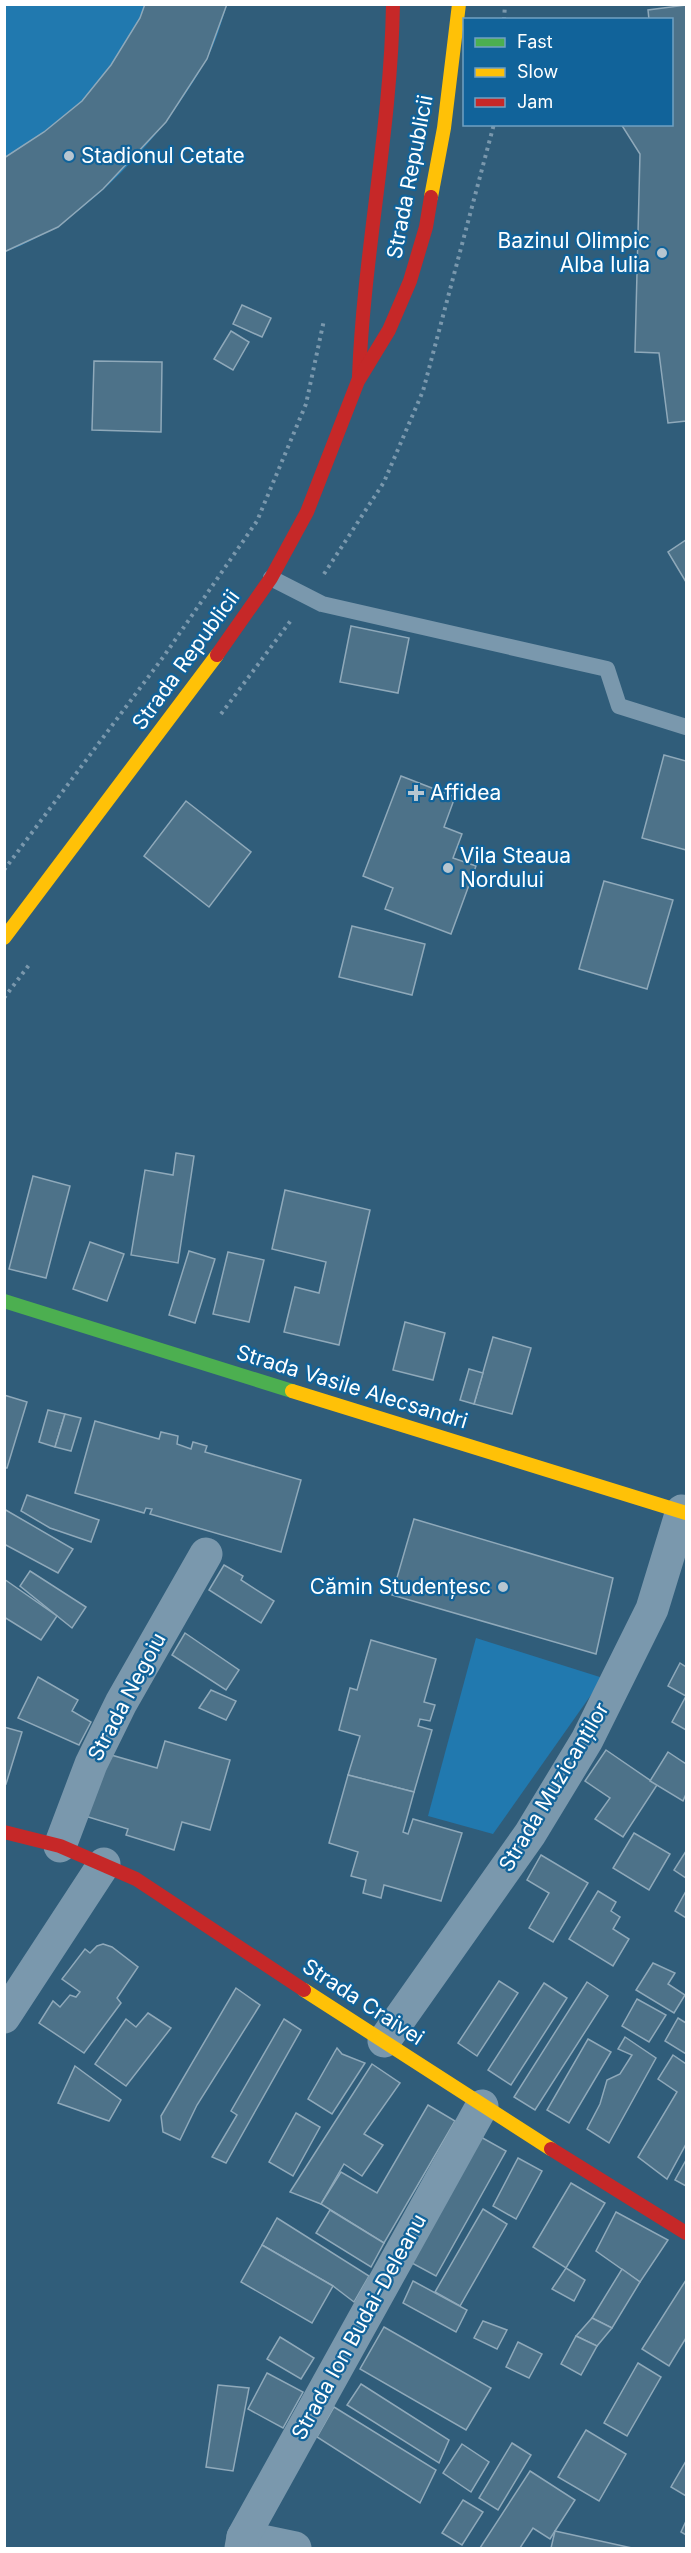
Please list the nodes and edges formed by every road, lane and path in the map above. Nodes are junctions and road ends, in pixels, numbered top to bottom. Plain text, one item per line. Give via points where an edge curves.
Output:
1 (393, 4) edge
2 (459, 4) edge
3 (325, 314) dead end
4 (358, 381) junction
5 (271, 578) junction
6 (687, 727) edge
7 (4, 870) edge
8 (4, 938) edge
9 (4, 1302) edge
10 (684, 1512) edge
11 (206, 1554) dead end
12 (4, 1832) edge
13 (60, 1846) junction
14 (104, 1864) junction
15 (4, 2017) edge
16 (384, 2041) junction
17 (482, 2106) junction
18 (687, 2233) edge
19 (242, 2543) edge
20 (295, 2548) edge

1 - 4 street, Strada Republicii via 393,57 363,299
2 - 4 street, Strada Republicii via 444,128 426,227 410,281 389,330
3 - 7 path via 306,404 257,520 164,656
4 - 5 street, Strada Republicii via 307,512
5 - 6 lane via 322,604 608,669 619,706
5 - 8 street, Strada Republicii
9 - 10 street, Strada Vasile Alecsandri
10 - 16 street, Strada Muzicanților via 652,1609 587,1740 530,1834
11 - 13 street, Strada Negoiu via 121,1703 91,1764
12 - 13 street, Strada Craivei
13 - 14 street, Strada Craivei
14 - 15 street
14 - 16 street, Strada Craivei via 136,1879
16 - 17 street, Strada Craivei
17 - 18 street, Strada Craivei
17 - 19 street, Strada Ion Budai-Deleanu
19 - 20 street

